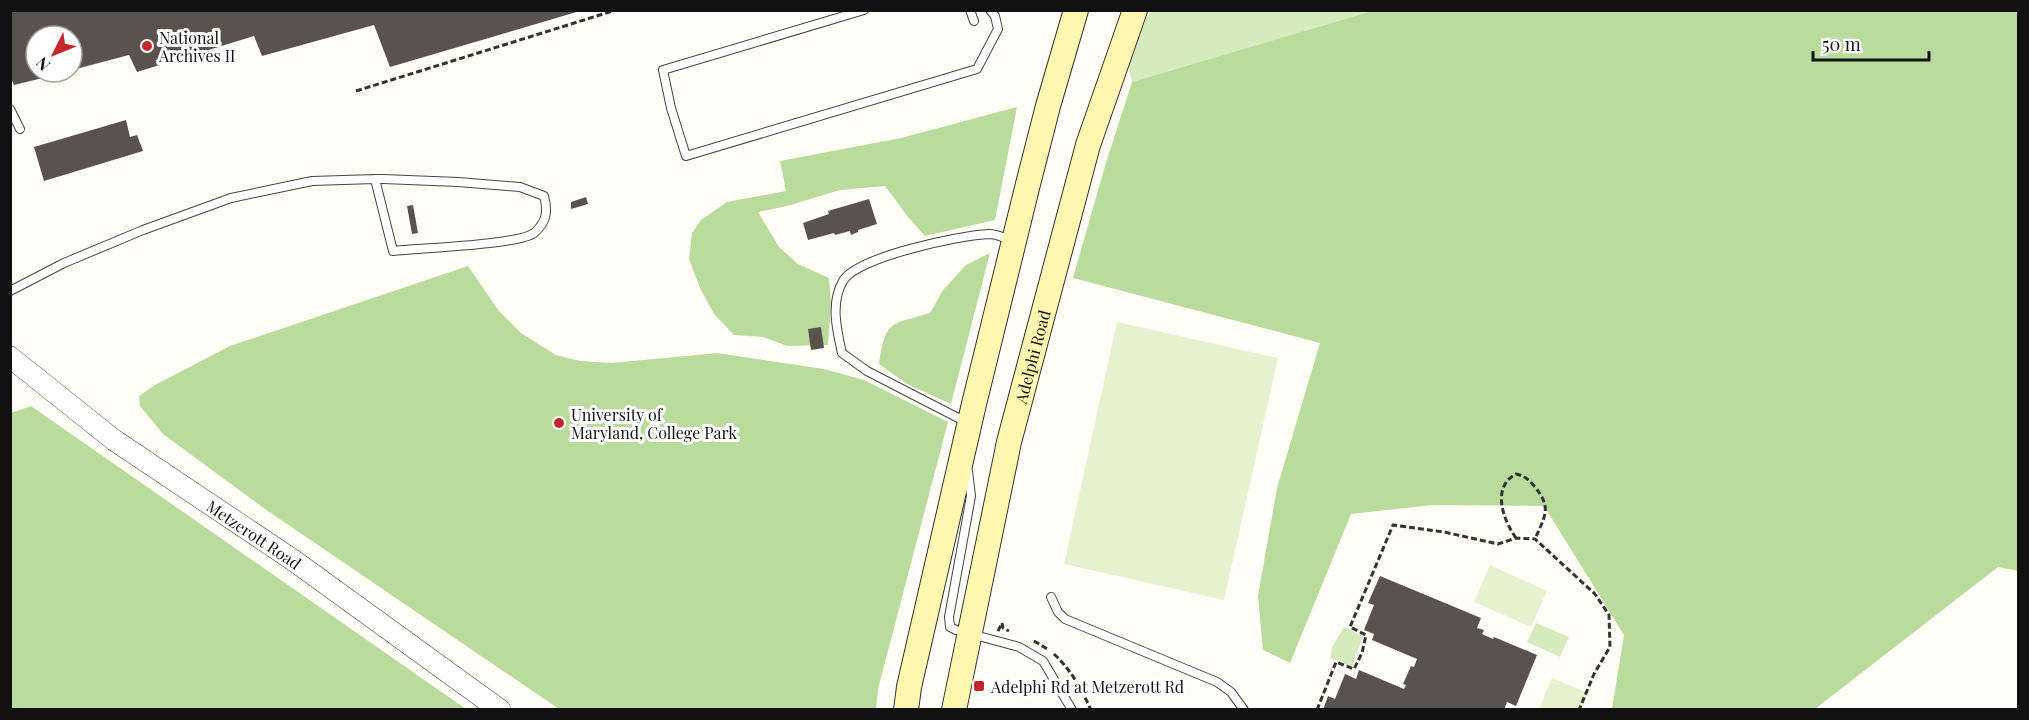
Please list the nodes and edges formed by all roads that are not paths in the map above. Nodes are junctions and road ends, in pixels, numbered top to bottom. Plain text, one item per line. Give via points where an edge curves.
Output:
1 (864, 10) edge
2 (970, 10) edge
3 (1076, 10) edge
4 (1135, 10) edge
5 (994, 12) edge
6 (974, 21) dead end
7 (10, 109) edge
8 (20, 129) dead end
9 (375, 179) junction
10 (1014, 241) junction
11 (10, 291) edge
12 (10, 357) edge
13 (967, 435) junction
14 (1051, 597) dead end
15 (969, 633) junction
16 (500, 710) edge
17 (906, 710) edge
18 (954, 710) edge
19 (1072, 710) edge
20 (1244, 710) edge

1 - 5 lane via 663,70 686,156 977,69 998,28
2 - 6 lane
3 - 10 main road
4 - 15 main road, Adelphi Road via 1071,206 1009,442
7 - 8 lane
9 - 9 lane via 393,251 508,241 532,234 542,224 547,209 544,196 520,187
9 - 11 lane via 312,181 231,198 64,263
10 - 13 main road
10 - 13 lane via 993,234 977,235 882,258 859,267 843,280 836,299 836,327 842,353
12 - 16 street, Metzerott Road via 114,440 293,560
13 - 15 lane via 971,496 949,617 950,627
13 - 17 main road
14 - 20 lane via 1065,618 1217,682 1232,692
15 - 18 main road, Adelphi Road
15 - 19 lane via 1019,647 1044,662

